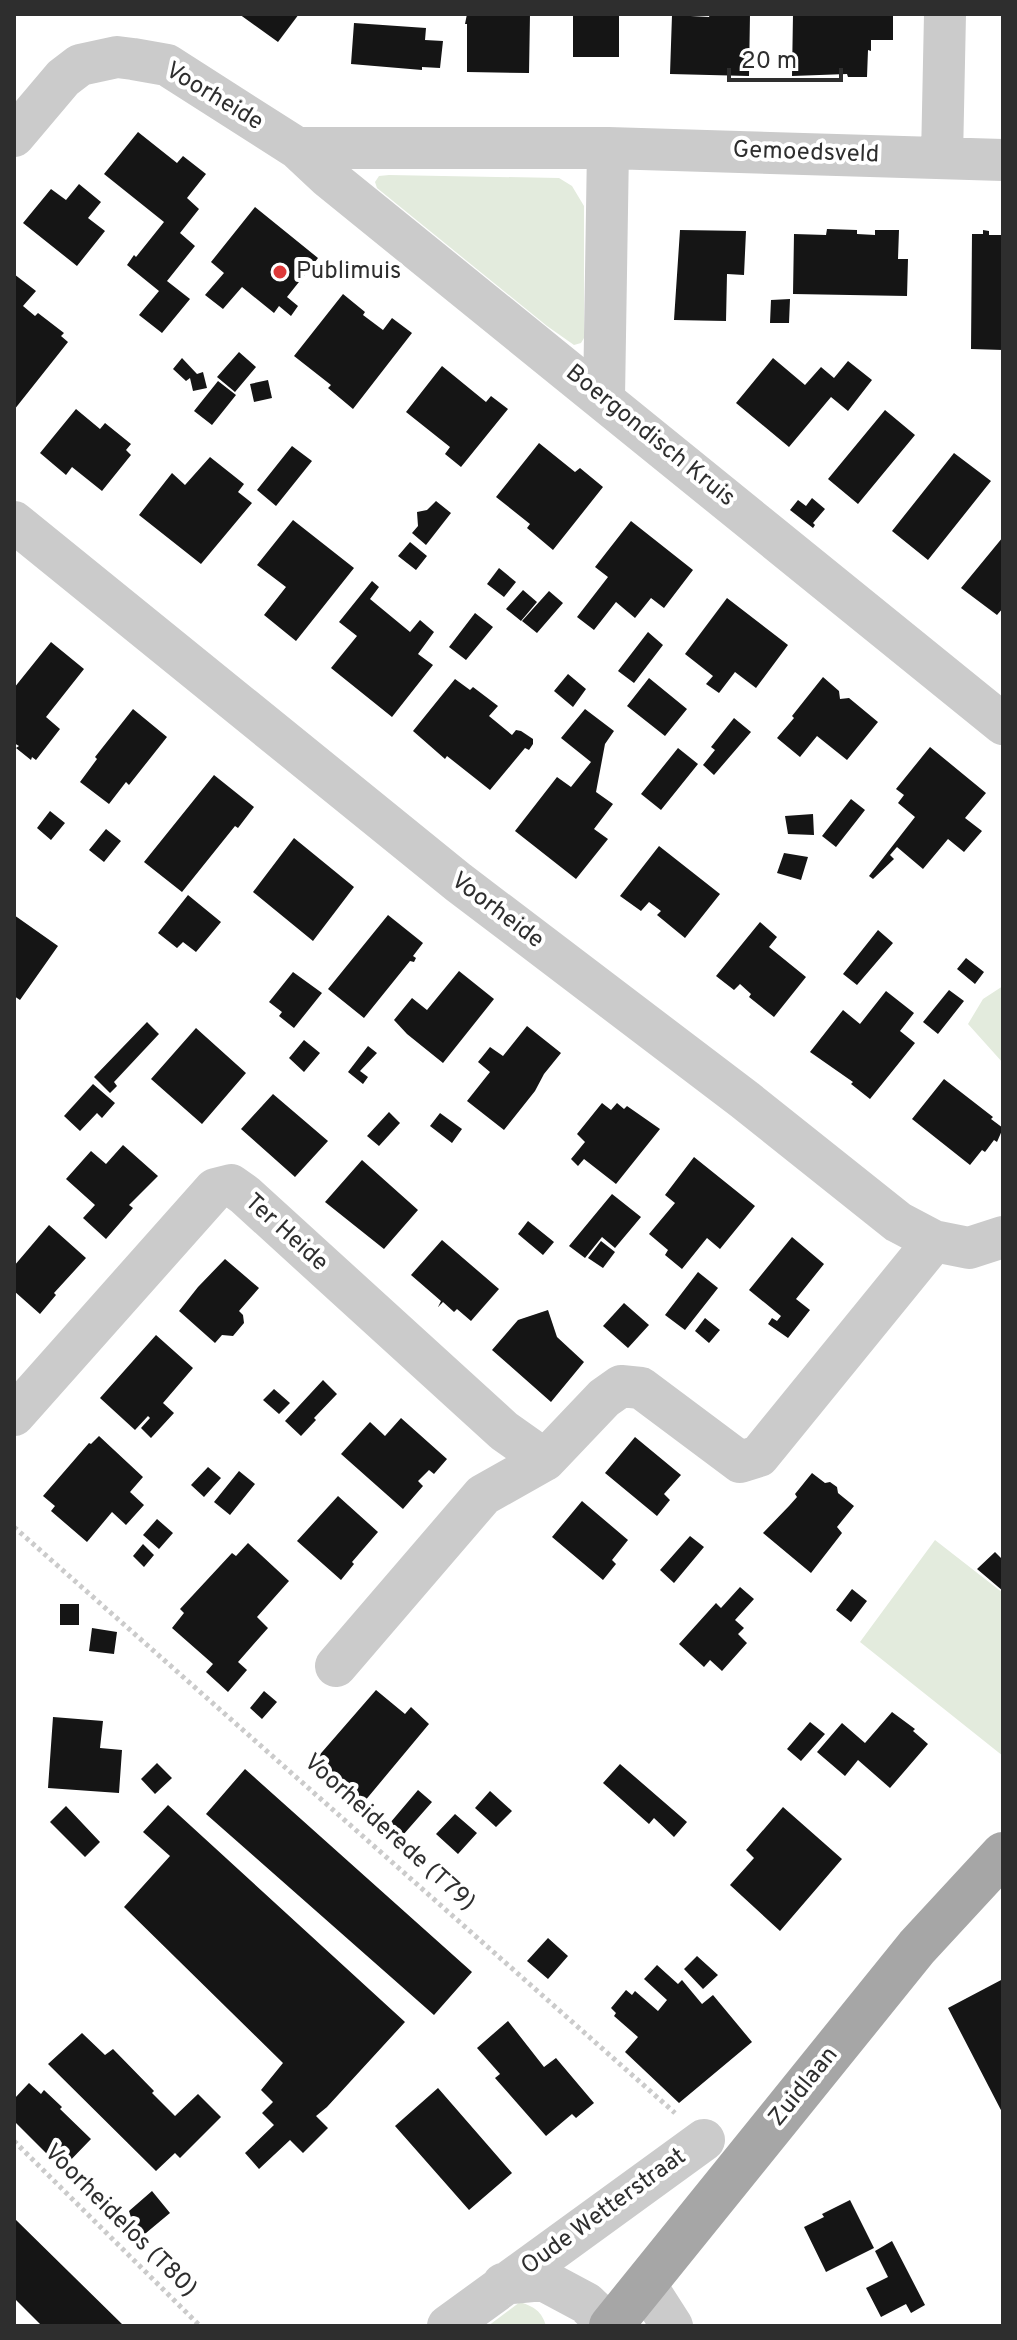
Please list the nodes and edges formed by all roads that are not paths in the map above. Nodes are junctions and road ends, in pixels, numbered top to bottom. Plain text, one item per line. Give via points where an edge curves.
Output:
1 (945, 14) edge
2 (14, 136) edge
3 (297, 148) junction
4 (608, 148) junction
5 (942, 158) junction
6 (1003, 160) edge
7 (604, 398) junction
8 (14, 522) edge
9 (1003, 724) edge
10 (1003, 1237) edge
11 (934, 1241) junction
12 (14, 1415) edge
13 (545, 1460) junction
14 (336, 1666) dead end
15 (1003, 1854) edge
16 (704, 2140) road end
17 (503, 2284) junction
18 (645, 2284) junction
19 (448, 2326) edge
20 (611, 2326) edge
21 (672, 2326) edge

1 - 5 street
2 - 3 street, Voorheide via 63,78 80,65 117,57 167,65
3 - 4 street, Gemoedsveld
3 - 7 street, Boergondisch Kruis
4 - 5 street, Gemoedsveld
4 - 7 street
5 - 6 street, Gemoedsveld
7 - 9 street, Boergondisch Kruis
8 - 11 street, Voorheide via 458,882 898,1222
10 - 11 street, Voorheide via 969,1248
11 - 13 street via 759,1456 740,1462 641,1388 621,1386
12 - 13 street, Ter Heide via 215,1189 231,1185 504,1431
13 - 14 street via 483,1495
15 - 18 main road, Zuidlaan via 917,1947
16 - 17 street, Oude Wetterstraat
17 - 19 street, Oude Wetterstraat
17 - 20 street, Oude Wetterstraat via 543,2280 586,2303
18 - 20 main road, Zuidlaan
18 - 21 street

